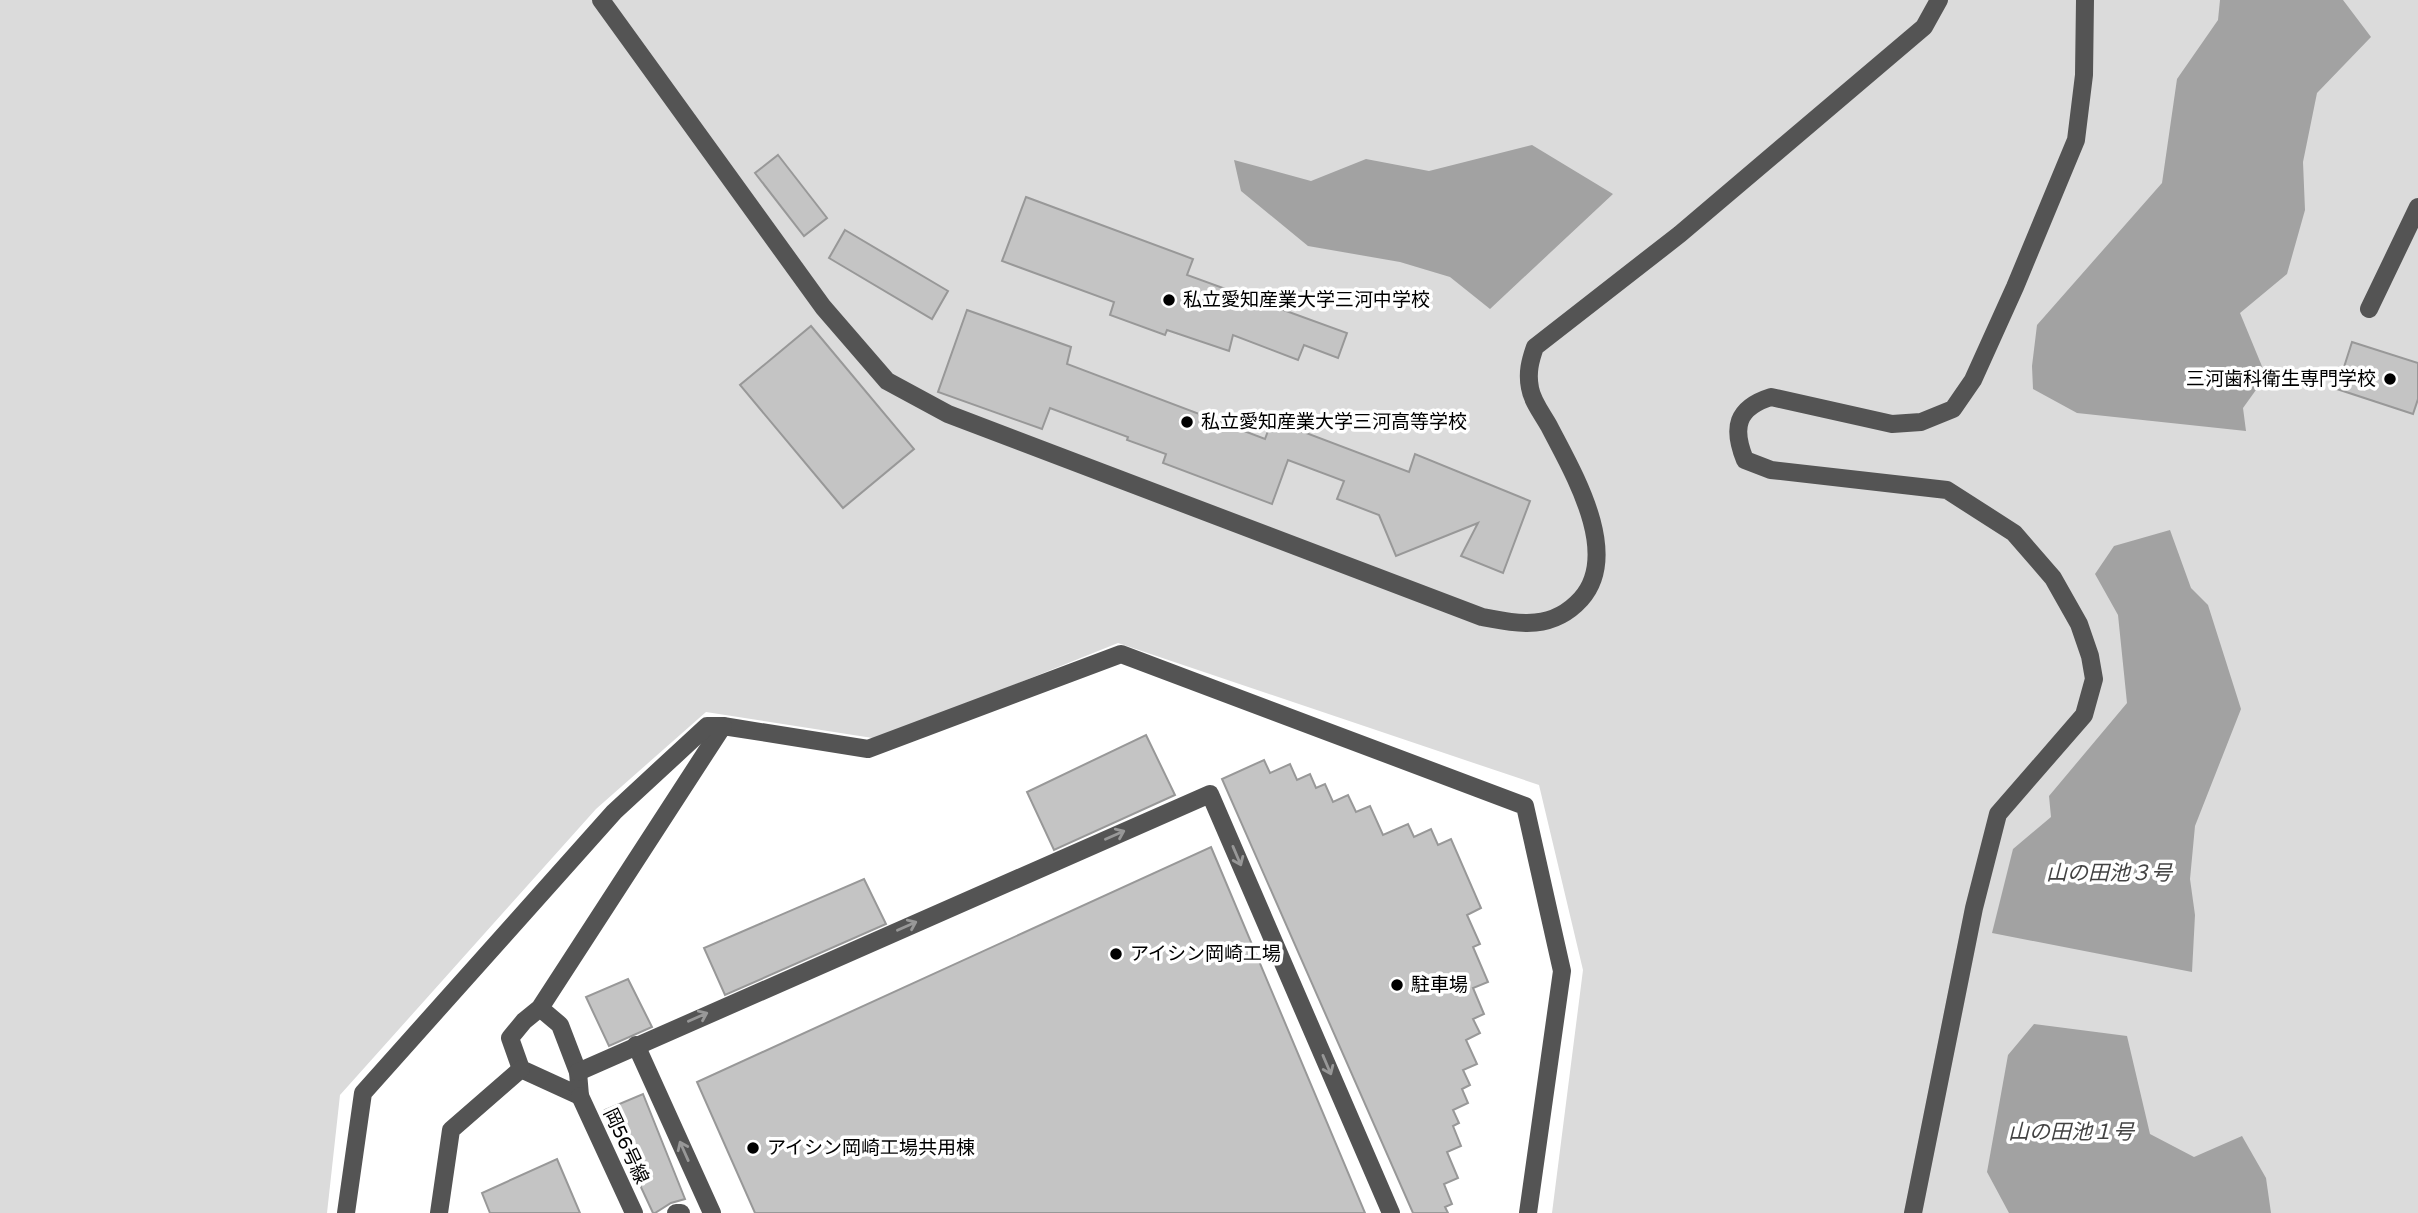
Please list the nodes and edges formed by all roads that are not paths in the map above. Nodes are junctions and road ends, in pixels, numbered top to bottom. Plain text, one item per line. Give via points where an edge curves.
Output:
1 (601, 0) edge
2 (1939, 0) edge
3 (2085, 0) edge
4 (2418, 207) edge
5 (2369, 309) dead end
6 (723, 726) junction
7 (540, 1009) junction
8 (636, 1045) junction
9 (521, 1069) junction
10 (578, 1072) junction
11 (580, 1096) junction
12 (346, 1213) edge
13 (439, 1213) edge
14 (634, 1213) edge
15 (712, 1213) edge
16 (1391, 1213) edge
17 (1528, 1213) edge
18 (1913, 1213) edge

1 - 2 street via 823,307 887,381 974,424 1482,617 1525,625 1553,620 1574,606 1588,591 1596,567 1595,535 1579,484 1530,391 1528,369 1535,347 1680,234 1924,27
3 - 18 street via 2084,75 2076,139 1973,380 1953,409 1921,422 1892,424 1770,397 1752,403 1741,418 1737,440 1745,460 1771,470 1947,490 2014,533 2053,578 2079,624 2090,656 2094,679 2084,715 1998,814 1974,908
4 - 5 street
6 - 7 street
6 - 12 street via 707,726 614,812 363,1093
6 - 17 street via 868,749 1121,654 1525,806 1562,971
7 - 9 street via 510,1038
7 - 10 street via 560,1025
8 - 10 street
15 -> 8 street
8 -> 16 street via 1210,794
9 - 11 street
9 - 13 street via 450,1130
10 - 11 street
11 - 14 street, 岡56号線

